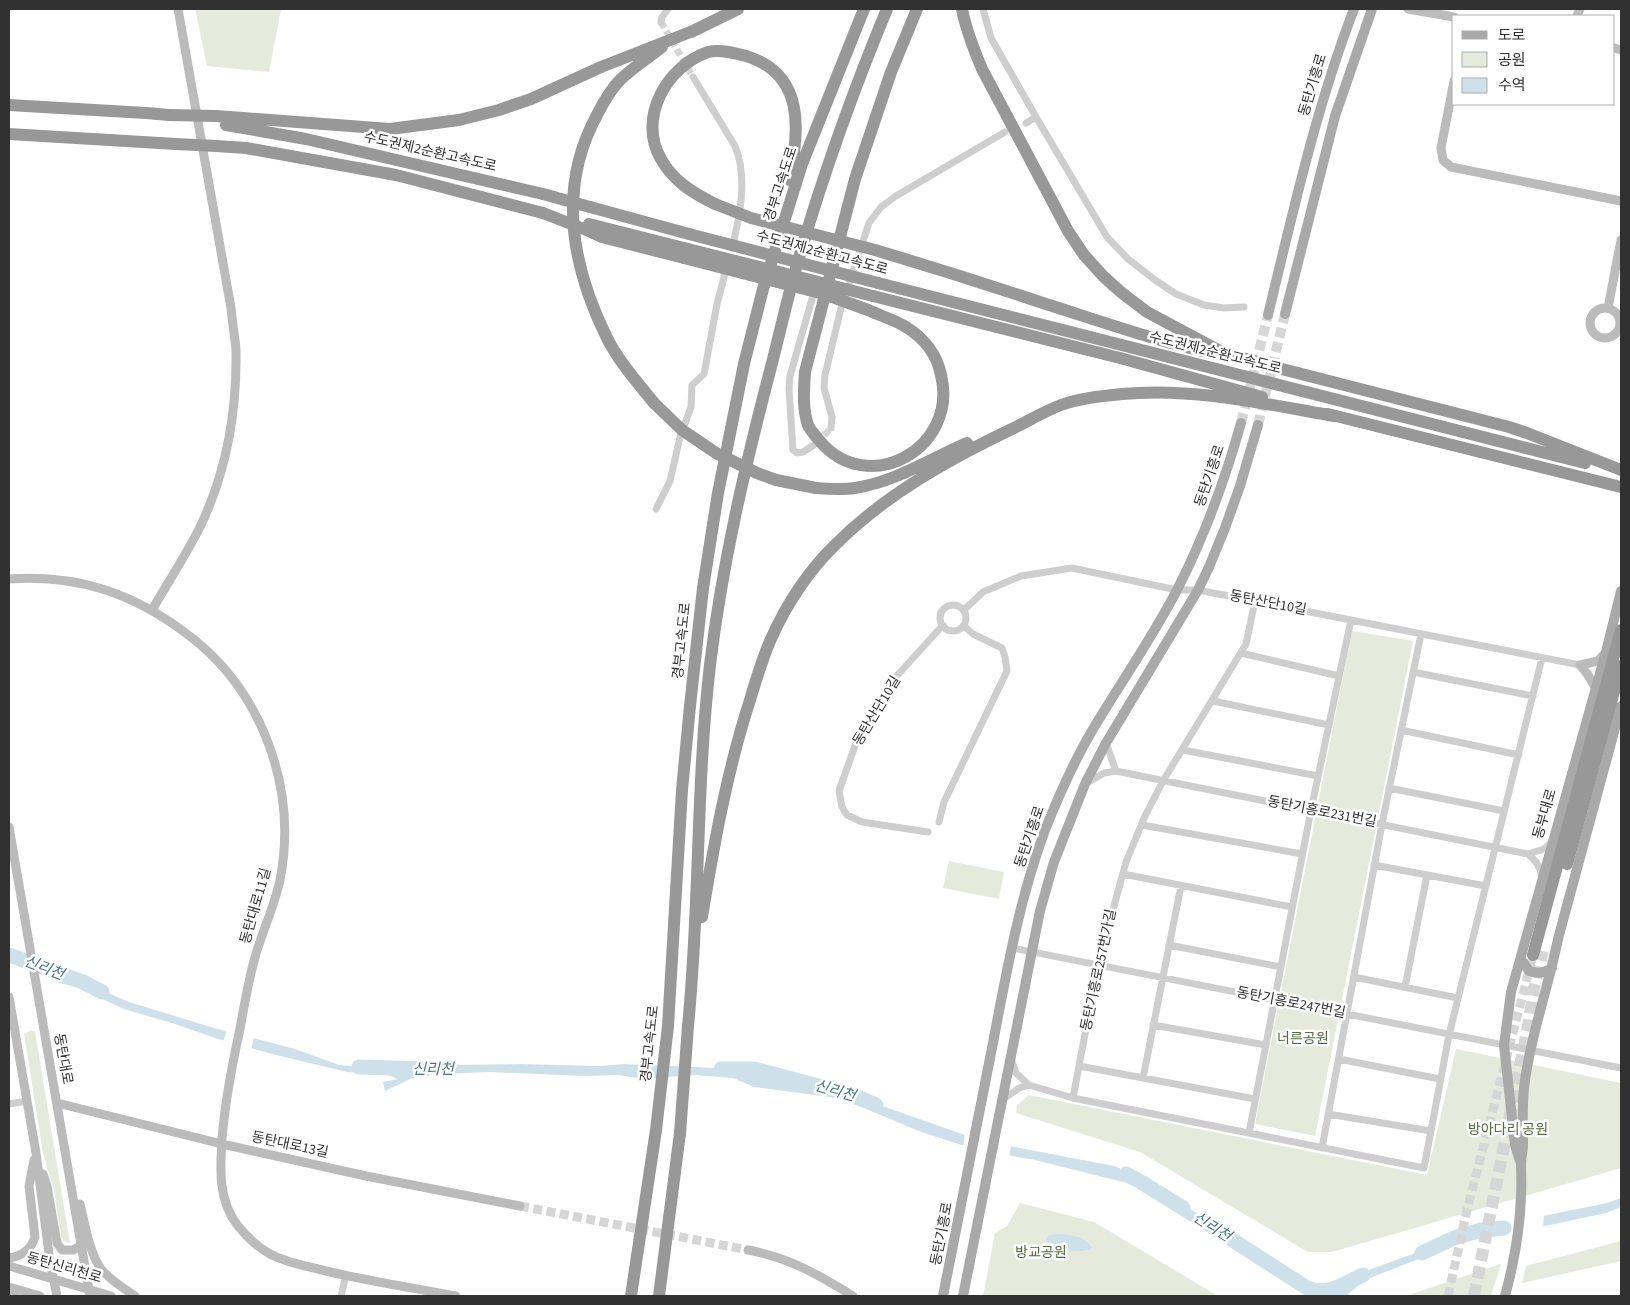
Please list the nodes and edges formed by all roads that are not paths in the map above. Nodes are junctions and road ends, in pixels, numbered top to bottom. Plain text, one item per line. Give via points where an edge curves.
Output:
1 (178, 9) edge
2 (668, 9) edge
3 (738, 9) edge
4 (864, 9) edge
5 (887, 9) edge
6 (918, 9) edge
7 (962, 9) edge
8 (983, 9) edge
9 (1354, 9) edge
10 (1372, 9) edge
11 (1408, 9) edge
12 (1452, 17) edge
13 (661, 22) dead end
14 (698, 29) junction
15 (693, 77) tunnel mouth
16 (1452, 91) edge
17 (9, 105) edge
18 (1036, 117) junction
19 (216, 119) junction
20 (1026, 123) dead end
21 (1006, 132) dead end
22 (9, 134) edge
23 (1621, 201) edge
24 (1621, 240) edge
25 (777, 244) junction
26 (686, 254) junction
27 (812, 299) dead end
28 (1244, 307) dead end
29 (1608, 308) dead end
30 (1285, 314) tunnel mouth
31 (1268, 315) tunnel mouth
32 (1266, 365) junction
33 (1061, 405) junction
34 (1334, 416) junction
35 (1241, 422) tunnel mouth
36 (1258, 425) tunnel mouth
37 (831, 428) dead end
38 (817, 443) tunnel mouth
39 (1621, 471) edge
40 (1621, 487) edge
41 (656, 509) dead end
42 (9, 579) edge
43 (1177, 590) junction
44 (1198, 590) junction
45 (1621, 591) edge
46 (1255, 601) junction
47 (152, 610) junction
48 (964, 610) junction
49 (1351, 620) junction
50 (943, 625) junction
51 (964, 626) junction
52 (1621, 630) edge
53 (1421, 634) junction
54 (1606, 652) junction
55 (1241, 654) junction
56 (1542, 658) junction
57 (1580, 666) junction
58 (1621, 666) edge
59 (1413, 672) junction
60 (1339, 676) junction
61 (1596, 689) junction
62 (1533, 696) junction
63 (1213, 701) junction
64 (1621, 706) edge
65 (1329, 725) junction
66 (1401, 730) junction
67 (1106, 743) junction
68 (1183, 750) junction
69 (1519, 755) junction
70 (1116, 771) junction
71 (1318, 776) junction
72 (1163, 781) junction
73 (1084, 784) junction
74 (1389, 788) junction
75 (1311, 810) junction
76 (1504, 812) junction
77 (939, 822) dead end
78 (1382, 824) junction
79 (1142, 825) junction
80 (9, 827) edge
81 (928, 832) dead end
82 (1554, 840) junction
83 (1495, 847) junction
84 (1302, 854) junction
85 (1528, 854) junction
86 (1374, 866) junction
87 (1122, 874) junction
88 (1427, 875) junction
89 (1542, 882) junction
90 (1180, 886) junction
91 (1486, 886) junction
92 (1292, 908) junction
93 (1169, 945) junction
94 (1012, 948) junction
95 (1031, 951) junction
96 (1521, 959) junction
97 (1098, 965) junction
98 (694, 967) junction
99 (1281, 967) junction
100 (1552, 968) junction
101 (1354, 977) junction
102 (1162, 978) junction
103 (1406, 988) junction
104 (9, 997) edge
105 (1458, 998) junction
106 (1274, 1000) junction
107 (1347, 1014) junction
108 (1153, 1025) junction
109 (1449, 1035) junction
110 (1266, 1045) junction
111 (1504, 1045) junction
112 (1530, 1050) junction
113 (1010, 1058) junction
114 (1339, 1059) junction
115 (1079, 1066) junction
116 (1621, 1068) edge
117 (1142, 1078) junction
118 (1440, 1079) junction
119 (1029, 1085) junction
120 (1073, 1098) junction
121 (1255, 1099) junction
122 (1002, 1100) junction
123 (27, 1101) junction
124 (57, 1103) junction
125 (9, 1104) edge
126 (1328, 1114) junction
127 (1431, 1131) junction
128 (1249, 1133) junction
129 (222, 1144) junction
130 (1322, 1148) junction
131 (36, 1152) junction
132 (66, 1155) junction
133 (1521, 1162) junction
134 (520, 1206) tunnel mouth
135 (82, 1245) junction
136 (748, 1250) tunnel mouth
137 (9, 1258) edge
138 (9, 1266) edge
139 (346, 1276) junction
140 (53, 1279) junction
141 (9, 1287) edge
142 (9, 1292) edge
143 (90, 1293) edge
144 (15, 1296) edge
145 (40, 1296) edge
146 (57, 1296) edge
147 (110, 1296) edge
148 (135, 1296) edge
149 (341, 1296) edge
150 (456, 1296) edge
151 (631, 1296) edge
152 (659, 1296) edge
153 (853, 1296) edge
154 (943, 1296) edge
155 (963, 1296) edge
156 (1505, 1296) edge

1 - 47 street via 230,308 236,348 236,386 227,448 212,498 198,531
2 - 13 street
3 - 14 highway
4 - 25 highway, 경부고속도로 via 802,164
5 - 98 highway via 856,84 798,261 738,503 715,626 705,720
6 - 26 highway, bridge via 891,72 855,179 805,372 803,404 808,426 826,449 843,460 865,465 888,464 902,460 924,444 935,429 943,405 944,384 935,355 923,340 906,327 868,310 824,294
7 - 32 highway via 982,70 1084,255 1104,277 1146,312 1220,351
8 - 18 street via 991,38
9 - 31 main road, 동탄기흥로 via 1318,114
10 - 30 main road via 1335,116
11 - 12 street
14 - 19 highway via 531,99 459,120 390,129
14 - 33 highway, bridge via 663,46 620,81 590,126 575,178 572,205 575,242 589,295 608,339 654,403 682,430 716,453 757,473 776,480 836,489 879,482
15 - 41 street via 739,157 740,215 717,304 704,374 692,385 691,407 680,436 670,481
16 - 23 street via 1441,148 1443,160 1451,167
17 - 19 highway, bridge
18 - 20 street
18 - 28 street via 1107,237 1128,259 1176,294 1204,305
19 - 39 highway, 수도권제2순환고속도로, bridge via 543,194 878,283
21 - 37 street via 896,196 881,207 869,223 841,308 825,375
22 - 26 highway, bridge via 246,148 396,175 543,212 589,228 602,237
24 - 29 street
25 - 32 highway, bridge via 791,170 796,134 792,97 769,66 733,52 710,52 690,61 674,74 658,99 653,125 656,150 670,172 686,188 750,218 875,250 960,275 1182,347
25 - 151 highway, 경부고속도로 via 742,373 703,588 682,790 668,1026
26 - 34 highway, 수도권제2순환고속도로, bridge via 873,296
27 - 38 street via 788,389 793,450 803,452
32 - 39 highway via 1509,427
33 - 34 highway via 1124,394 1173,393
33 - 98 highway via 976,446 876,508 834,546 795,594 769,643 738,736 712,855
34 - 40 highway, 수도권제2순환고속도로
35 - 43 main road, 동탄기흥로 via 1218,498
36 - 44 main road via 1225,528
42 - 47 street, 동탄대로11길 via 36,577 75,582 118,594
43 - 44 street, 동탄산단10길
43 - 48 street, 동탄산단10길 via 1072,568 1021,576 983,592
43 - 94 main road, 동탄기흥로 via 1092,730 1067,779 1033,864
44 - 46 street, 동탄산단10길
44 - 67 main road
45 - 54 main road, 동부대로
46 - 49 street, 동탄산단10길
46 - 55 street, 동탄기흥로257번가길
47 - 129 street, 동탄대로11길 via 212,654 246,697 274,761 284,814 282,862 248,988 228,1086
48 - 50 street via 952,605 944,609 940,617
48 - 51 street
49 - 53 street, 동탄산단10길
49 - 60 street
50 - 51 street via 953,631
50 - 81 street, 동탄산단10길 via 894,679 856,743 839,791 847,815 862,822
51 - 77 street via 1002,648 1007,671 944,802
52 - 58 highway, 동부대로 via 1538,953
53 - 56 street, 동탄산단10길
53 - 59 street
54 - 57 street via 1598,661
54 - 61 main road, 동부대로
55 - 60 street
55 - 63 street, 동탄기흥로257번가길
56 - 57 street, 동탄산단10길
56 - 62 street
57 - 61 street
59 - 62 street
59 - 66 street
60 - 65 street
61 - 82 main road, 동부대로
62 - 69 street
63 - 65 street
63 - 68 street, 동탄기흥로257번가길
64 - 100 main road
65 - 71 street
66 - 69 street
66 - 74 street
67 - 70 street
67 - 73 main road
68 - 71 street
68 - 72 street, 동탄기흥로257번가길
69 - 76 street
70 - 72 street, 동탄기흥로231번길
70 - 73 street via 1104,773
71 - 75 street
72 - 75 street, 동탄기흥로231번길
72 - 79 street, 동탄기흥로257번가길
73 - 95 main road via 1054,862
74 - 76 street
74 - 78 street
75 - 78 street, 동탄기흥로231번길
75 - 84 street
76 - 83 street
78 - 83 street, 동탄기흥로231번길
78 - 86 street
79 - 84 street
79 - 87 street, 동탄기흥로257번가길
80 - 124 street, 동탄대로
82 - 85 street via 1544,849
82 - 89 main road, 동부대로
83 - 85 street, 동탄기흥로231번길
83 - 91 street
84 - 92 street
85 - 89 street via 1536,861
86 - 88 street
86 - 101 street
87 - 90 street
87 - 97 street, 동탄기흥로257번가길
88 - 91 street
88 - 103 street
89 - 96 main road, 동부대로
90 - 92 street
90 - 93 street
91 - 105 street
92 - 99 street
93 - 99 street
93 - 102 street
94 - 95 street, 동탄기흥로247번길
94 - 154 main road, 동탄기흥로
95 - 97 street, 동탄기흥로247번길
95 - 113 main road
96 - 100 main road via 1529,971 1535,973
96 - 111 main road, 동부대로 via 1511,992
97 - 102 street, 동탄기흥로247번길
97 - 115 street, 동탄기흥로257번가길
98 - 152 highway, bridge via 680,1133
99 - 106 street
100 - 112 main road
101 - 103 street
101 - 107 street
102 - 106 street, 동탄기흥로247번길
102 - 108 street
103 - 105 street
104 - 123 street
105 - 109 street
106 - 107 street, 동탄기흥로247번길
106 - 110 street
107 - 109 street, 동탄기흥로247번길
107 - 114 street
108 - 110 street
108 - 117 street
109 - 111 street, 동탄기흥로247번길
109 - 118 street
110 - 121 street
111 - 112 street, 동탄기흥로247번길
111 - 133 main road, 동부대로 via 1514,1145
112 - 116 street, 동탄기흥로247번길
112 - 133 main road via 1524,1087
113 - 119 street via 1016,1073
113 - 122 main road
114 - 118 street
114 - 126 street
115 - 117 street
115 - 120 street, 동탄기흥로257번가길
117 - 121 street
118 - 127 street
119 - 120 street
119 - 122 street
120 - 128 street
121 - 128 street
122 - 155 main road
123 - 125 street
123 - 131 street
124 - 129 street, 동탄대로13길
124 - 132 street, 동탄대로
126 - 127 street
126 - 130 street
127 - 130 street via 1424,1168
128 - 130 street
129 - 134 street, 동탄대로13길
129 - 139 street via 224,1195 236,1224 245,1234 271,1254
131 - 135 street via 47,1186 57,1243 62,1250 73,1250
131 - 137 street via 29,1186 35,1237 27,1251
131 - 140 street
132 - 135 street, 동탄대로
132 - 148 street via 90,1244 100,1268 117,1285
133 - 156 main road via 1515,1254
135 - 143 street, 동탄대로
136 - 153 street via 801,1266
138 - 140 street, 동탄신리천로
139 - 149 street
139 - 150 street
140 - 143 street, 동탄신리천로
140 - 146 street
141 - 145 street
142 - 144 street
143 - 147 street, 동탄신리천로

